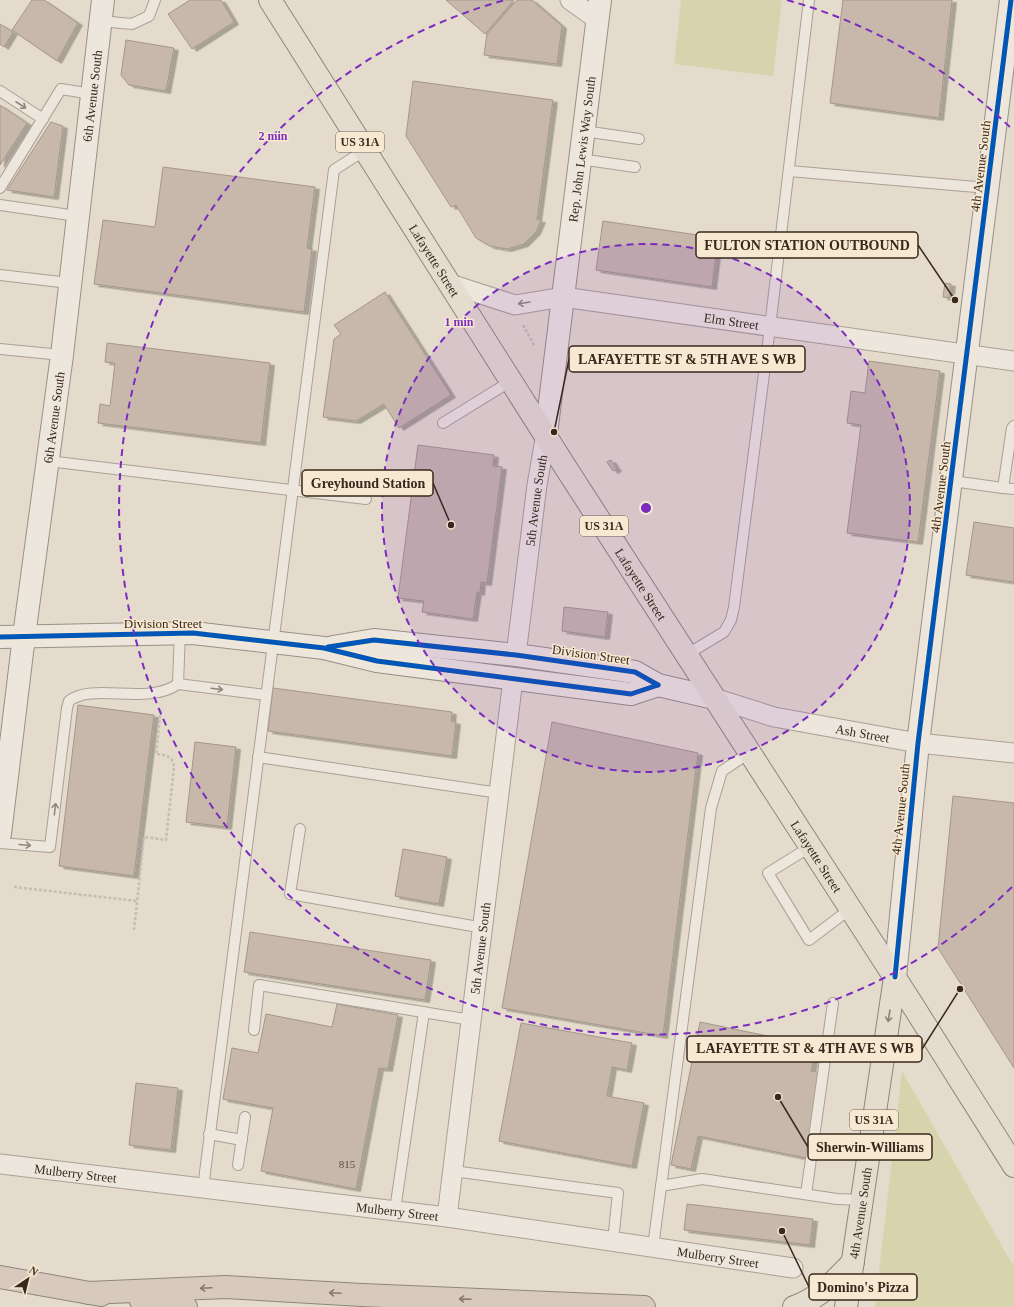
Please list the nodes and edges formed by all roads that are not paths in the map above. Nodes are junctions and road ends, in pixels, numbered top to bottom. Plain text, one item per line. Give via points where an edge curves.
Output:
1 (154, 0) edge
2 (270, 0) edge
3 (570, 0) edge
4 (809, 0) edge
5 (1011, 0) edge
6 (102, 10) edge
7 (599, 10) edge
8 (0, 91) edge
9 (92, 94) junction
10 (43, 119) junction
11 (584, 131) junction
12 (639, 139) dead end
13 (365, 150) junction
14 (580, 159) junction
15 (635, 167) dead end
16 (789, 170) junction
17 (0, 188) edge
18 (988, 188) junction
19 (0, 204) edge
20 (78, 216) junction
21 (0, 275) edge
22 (69, 283) junction
23 (450, 284) junction
24 (563, 298) junction
25 (770, 327) junction
26 (0, 349) edge
27 (968, 355) junction
28 (62, 356) junction
29 (1014, 362) edge
30 (511, 381) junction
31 (443, 423) dead end
32 (1014, 426) edge
33 (546, 434) junction
34 (48, 460) junction
35 (952, 481) junction
36 (1003, 488) junction
37 (1014, 489) edge
38 (292, 490) junction
39 (366, 499) dead end
40 (180, 632) junction
41 (24, 636) junction
42 (0, 637) edge
43 (273, 642) junction
44 (324, 648) junction
45 (516, 655) junction
46 (686, 655) junction
47 (513, 680) junction
48 (178, 684) junction
49 (658, 685) junction
50 (266, 695) junction
51 (714, 698) junction
52 (918, 743) junction
53 (749, 753) junction
54 (1014, 753) edge
55 (258, 757) junction
56 (499, 793) junction
57 (2, 809) edge
58 (300, 829) dead end
59 (0, 834) edge
60 (0, 843) edge
61 (810, 847) junction
62 (850, 909) junction
63 (484, 928) junction
64 (894, 977) junction
65 (833, 1003) dead end
66 (424, 1012) junction
67 (471, 1020) junction
68 (254, 1030) dead end
69 (245, 1117) dead end
70 (209, 1134) junction
71 (242, 1140) junction
72 (0, 1164) edge
73 (238, 1165) dead end
74 (1014, 1166) edge
75 (453, 1170) junction
76 (661, 1186) junction
77 (203, 1188) junction
78 (806, 1194) junction
79 (862, 1200) junction
80 (395, 1210) junction
81 (447, 1216) junction
82 (612, 1241) junction
83 (653, 1247) junction
84 (853, 1262) junction
85 (793, 1268) dead end
86 (2, 1278) edge
87 (88, 1293) junction
88 (186, 1307) edge
89 (644, 1307) edge
90 (794, 1307) edge
91 (846, 1307) edge

1 - 6 lane via 149,16 132,24
2 - 13 main road, Lafayette Street / US 31A
3 - 7 street
4 - 16 lane
5 - 18 street, 4th Avenue South
6 - 9 street, 6th Avenue South
7 - 11 street, Rep. John Lewis Way South
8 -> 10 lane
9 - 10 lane via 61,89
9 - 20 street, 6th Avenue South
10 - 17 lane
11 - 12 lane
11 - 14 street, Rep. John Lewis Way South
13 - 23 main road, Lafayette Street / US 31A
13 - 38 lane via 334,170
14 - 15 lane
14 - 24 street, Rep. John Lewis Way South
16 - 18 lane
16 - 25 lane
18 - 27 street, 4th Avenue South
19 - 20 lane
20 - 22 street, 6th Avenue South
21 - 22 lane
22 - 28 street, 6th Avenue South
24 -> 23 street, Elm Street via 515,305
23 - 30 main road, Lafayette Street / US 31A
24 - 25 street, Elm Street
24 - 33 street, 5th Avenue South
25 - 27 street, Elm Street
25 - 46 lane via 731,620 724,632
26 - 28 lane
27 - 29 street, Elm Street
27 - 35 street, 4th Avenue South
28 - 34 street, 6th Avenue South
30 - 31 lane
30 - 33 main road, Lafayette Street / US 31A
32 - 36 lane
33 - 45 street, 5th Avenue South via 537,485
33 - 46 main road, Lafayette Street / US 31A
34 - 38 lane
34 - 41 street, 6th Avenue South
35 - 36 lane
35 - 52 street, 4th Avenue South
36 - 37 lane
38 - 39 lane
38 - 43 lane
40 - 41 street, Division Street
40 - 43 street, Division Street
40 - 48 lane
41 - 42 street, Division Street
41 - 57 street, 6th Avenue South
43 - 44 street, Division Street
43 - 50 lane
44 - 45 street, Division Street via 374,640
44 - 47 street, Division Street via 377,661
45 - 49 street, Division Street via 635,672
46 - 51 main road, Lafayette Street / US 31A
47 - 49 street, Division Street via 631,694
47 - 56 street, 5th Avenue South
48 -> 50 lane
60 -> 48 lane via 50,848 69,701 82,695 153,694
49 - 51 street, Division Street
50 - 55 lane
51 - 52 street, Ash Street via 774,717
51 - 53 main road, Lafayette Street / US 31A
52 - 54 street, Ash Street
52 - 64 street, 4th Avenue South
53 - 61 main road, Lafayette Street / US 31A
53 - 76 lane via 722,771 711,808
55 - 56 lane
55 - 70 lane
56 - 63 street, 5th Avenue South
57 - 59 street, 6th Avenue South
58 - 63 lane via 290,894
61 - 62 main road, Lafayette Street / US 31A
61 - 62 lane via 768,873 808,940
62 - 64 main road, Lafayette Street / US 31A
63 - 67 street, 5th Avenue South
64 - 74 main road, Lafayette Street / US 31A
64 -> 79 main road, 4th Avenue South / US 31A
65 - 78 lane
66 - 67 lane
66 - 68 lane via 259,985
66 - 80 lane
67 - 75 street, 5th Avenue South
69 - 71 lane
70 - 71 lane
70 - 77 lane
71 - 73 lane
72 - 77 street, Mulberry Street
75 - 81 street, 5th Avenue South
75 - 82 lane via 618,1192
76 - 78 lane via 702,1179
76 - 83 lane
77 - 80 street, Mulberry Street
78 - 79 lane
79 - 84 main road, 4th Avenue South / US 31A
80 - 81 street, Mulberry Street
81 - 82 street, Mulberry Street
82 - 83 street, Mulberry Street
83 - 85 street, Mulberry Street
84 - 90 main road via 825,1291
84 - 91 main road, 4th Avenue South / US 31A
86 - 87 highway
87 - 88 highway
89 -> 87 highway via 226,1287

